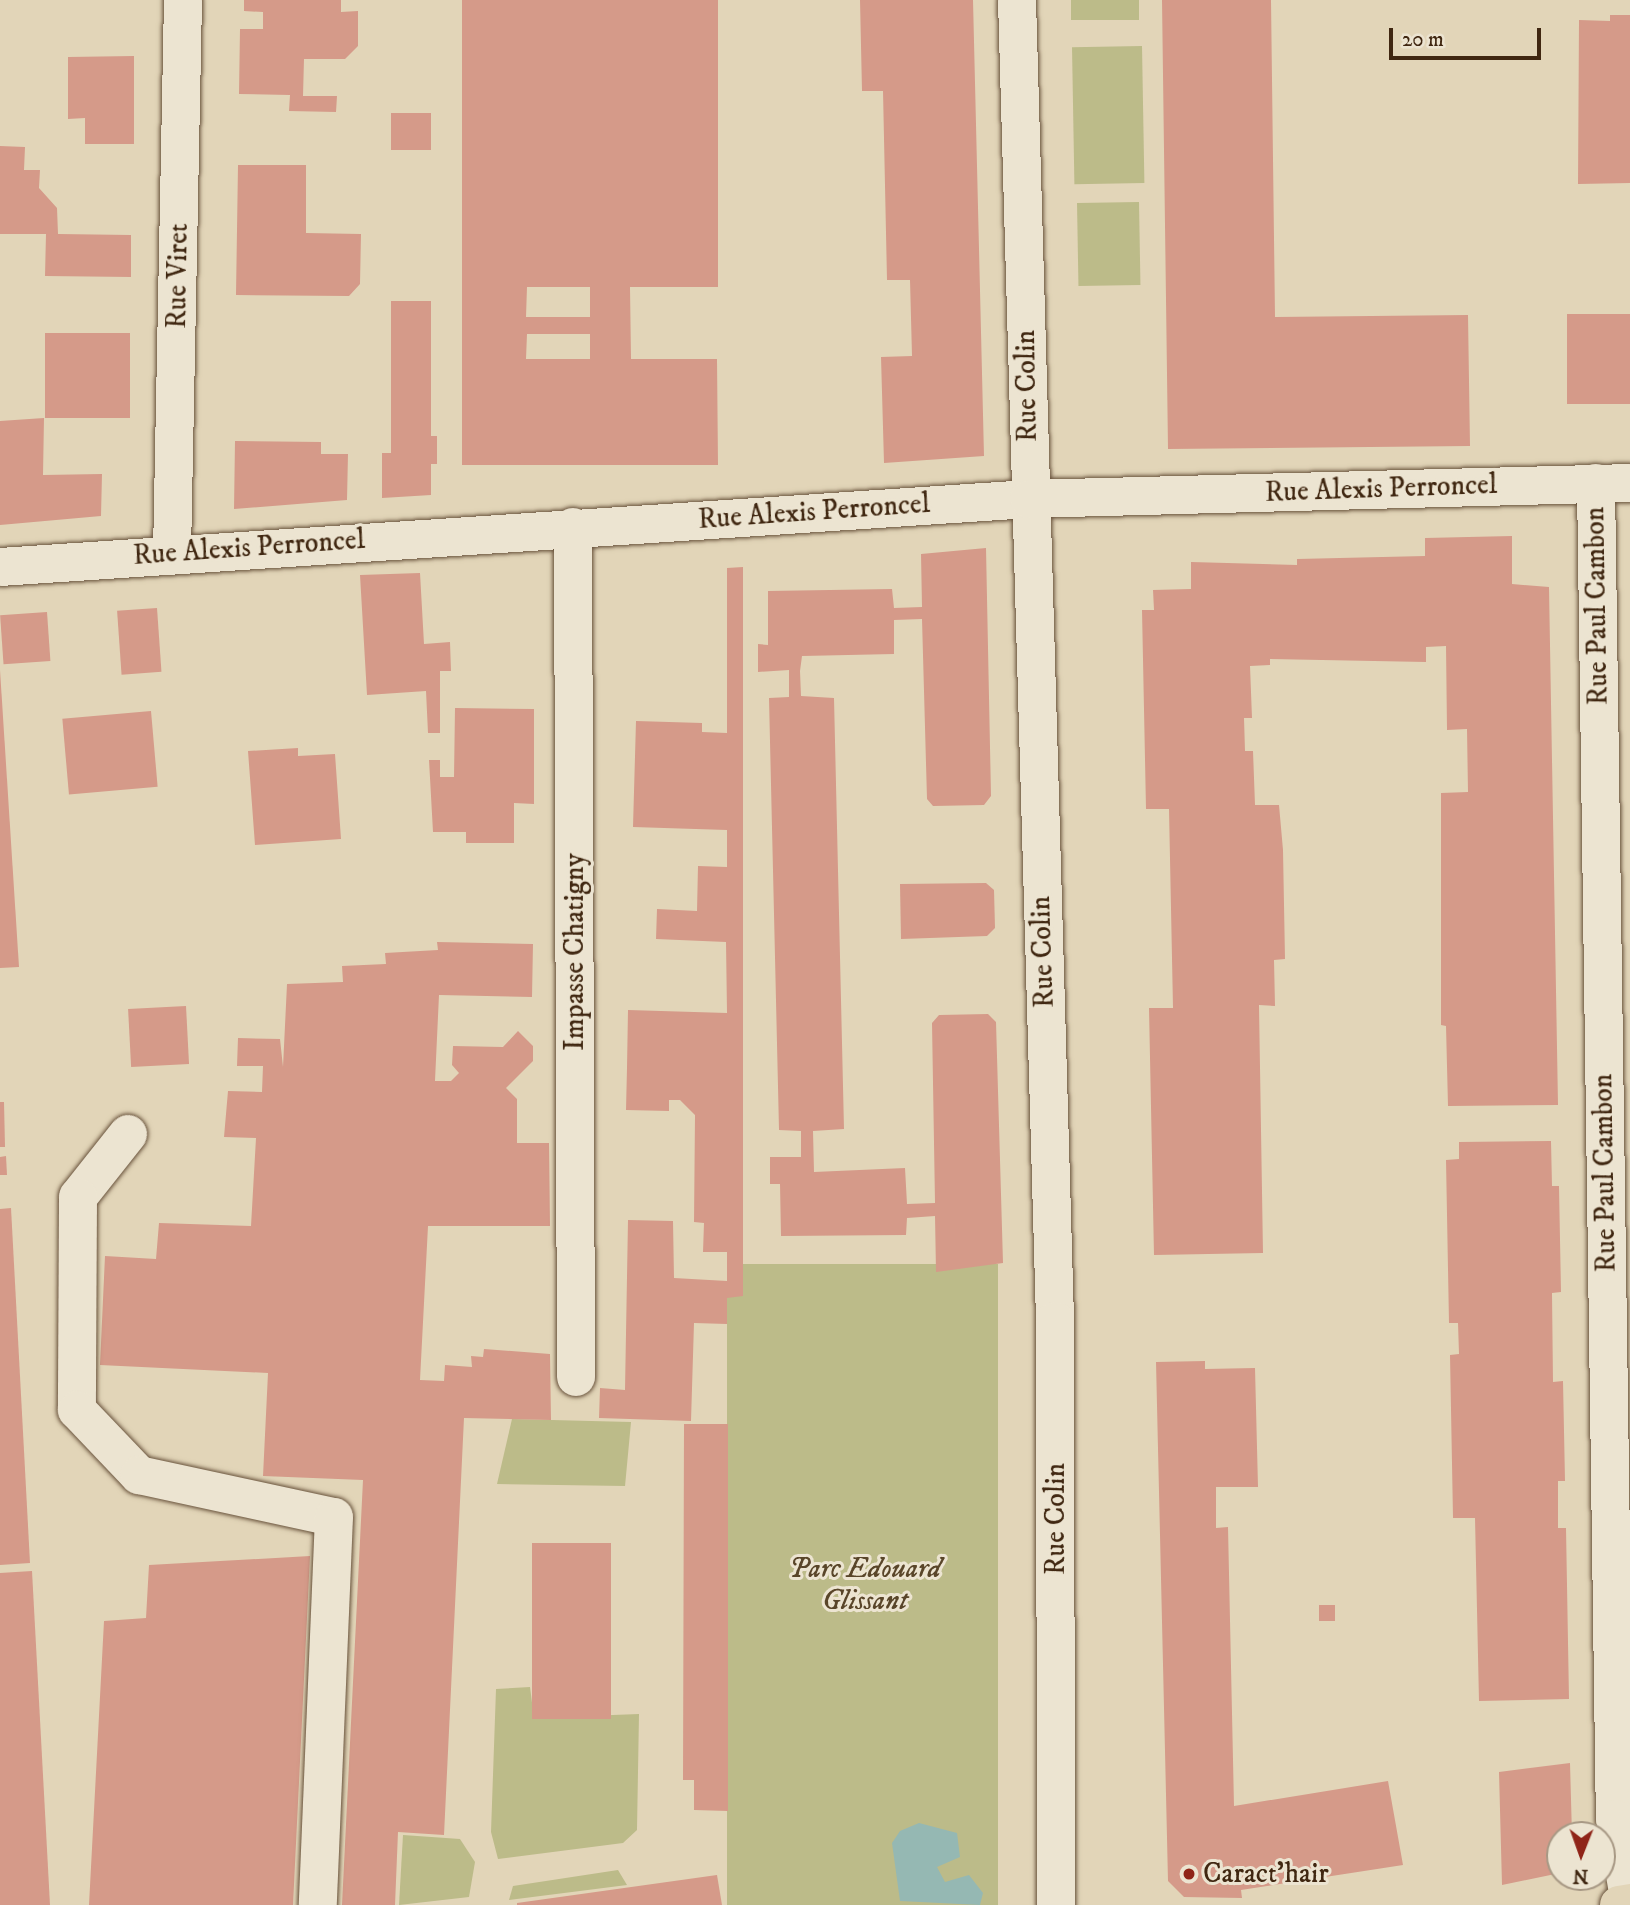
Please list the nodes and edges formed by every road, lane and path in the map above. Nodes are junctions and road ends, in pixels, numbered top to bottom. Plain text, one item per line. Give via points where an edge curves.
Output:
1 (183, 0) edge
2 (1017, 0) edge
3 (1613, 483) edge
4 (1029, 499) junction
5 (573, 527) junction
6 (172, 552) junction
7 (0, 566) edge
8 (128, 1134) dead end
9 (576, 1377) dead end
10 (1630, 1903) edge
11 (318, 1905) edge
12 (1056, 1905) edge
13 (1619, 1905) edge

1 - 6 street, Rue Viret
2 - 4 street, Rue Colin
3 - 4 street, Rue Alexis Perroncel
3 - 10 street, Rue Paul Cambon via 1615,1819
4 - 5 street, Rue Alexis Perroncel
4 - 12 street, Rue Colin via 1055,1321
5 - 6 street, Rue Alexis Perroncel
5 - 9 street, Impasse Chatigny
6 - 7 street, Rue Alexis Perroncel
8 - 11 street via 78,1197 77,1410 139,1475 334,1517
10 - 13 main road

